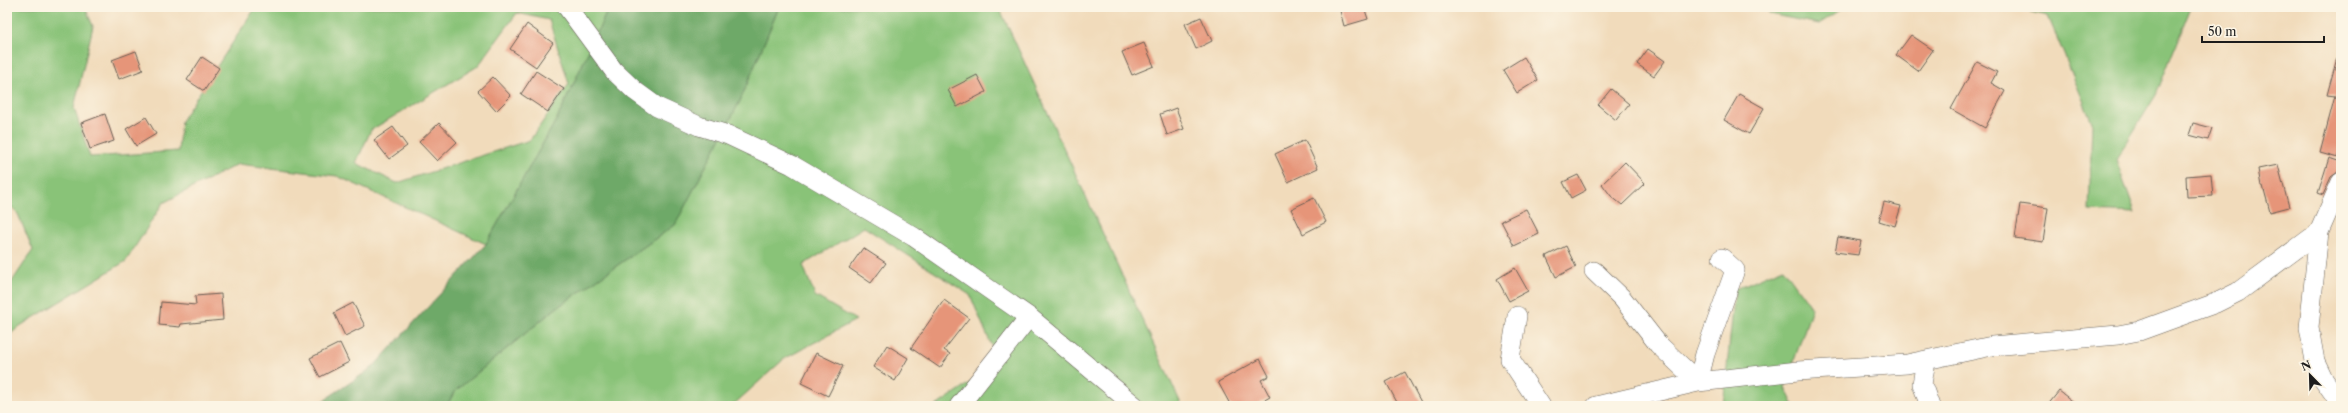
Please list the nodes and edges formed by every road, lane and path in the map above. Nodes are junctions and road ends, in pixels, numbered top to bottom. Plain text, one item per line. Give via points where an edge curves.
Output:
1 (567, 7) edge
2 (2341, 182) edge
3 (2319, 232) junction
4 (1722, 258) dead end
5 (1594, 271) dead end
6 (1517, 316) dead end
7 (1029, 317) junction
8 (1926, 362) junction
9 (1698, 382) junction
10 (2341, 404) edge
11 (959, 406) edge
12 (1135, 406) edge
13 (1541, 406) edge
14 (1596, 406) edge
15 (1930, 406) edge

1 - 7 street via 614,71 657,107 699,126 728,135 792,165 914,237
2 - 3 street
3 - 8 street via 2238,292 2216,303 2139,331 1997,345
3 - 10 street via 2310,309 2310,342 2324,380
4 - 9 street via 1735,270 1705,354
5 - 9 street via 1622,298 1658,344
6 - 13 street via 1510,359
7 - 11 street
7 - 12 street
8 - 9 street via 1783,372
8 - 15 street via 1922,384
9 - 14 street

